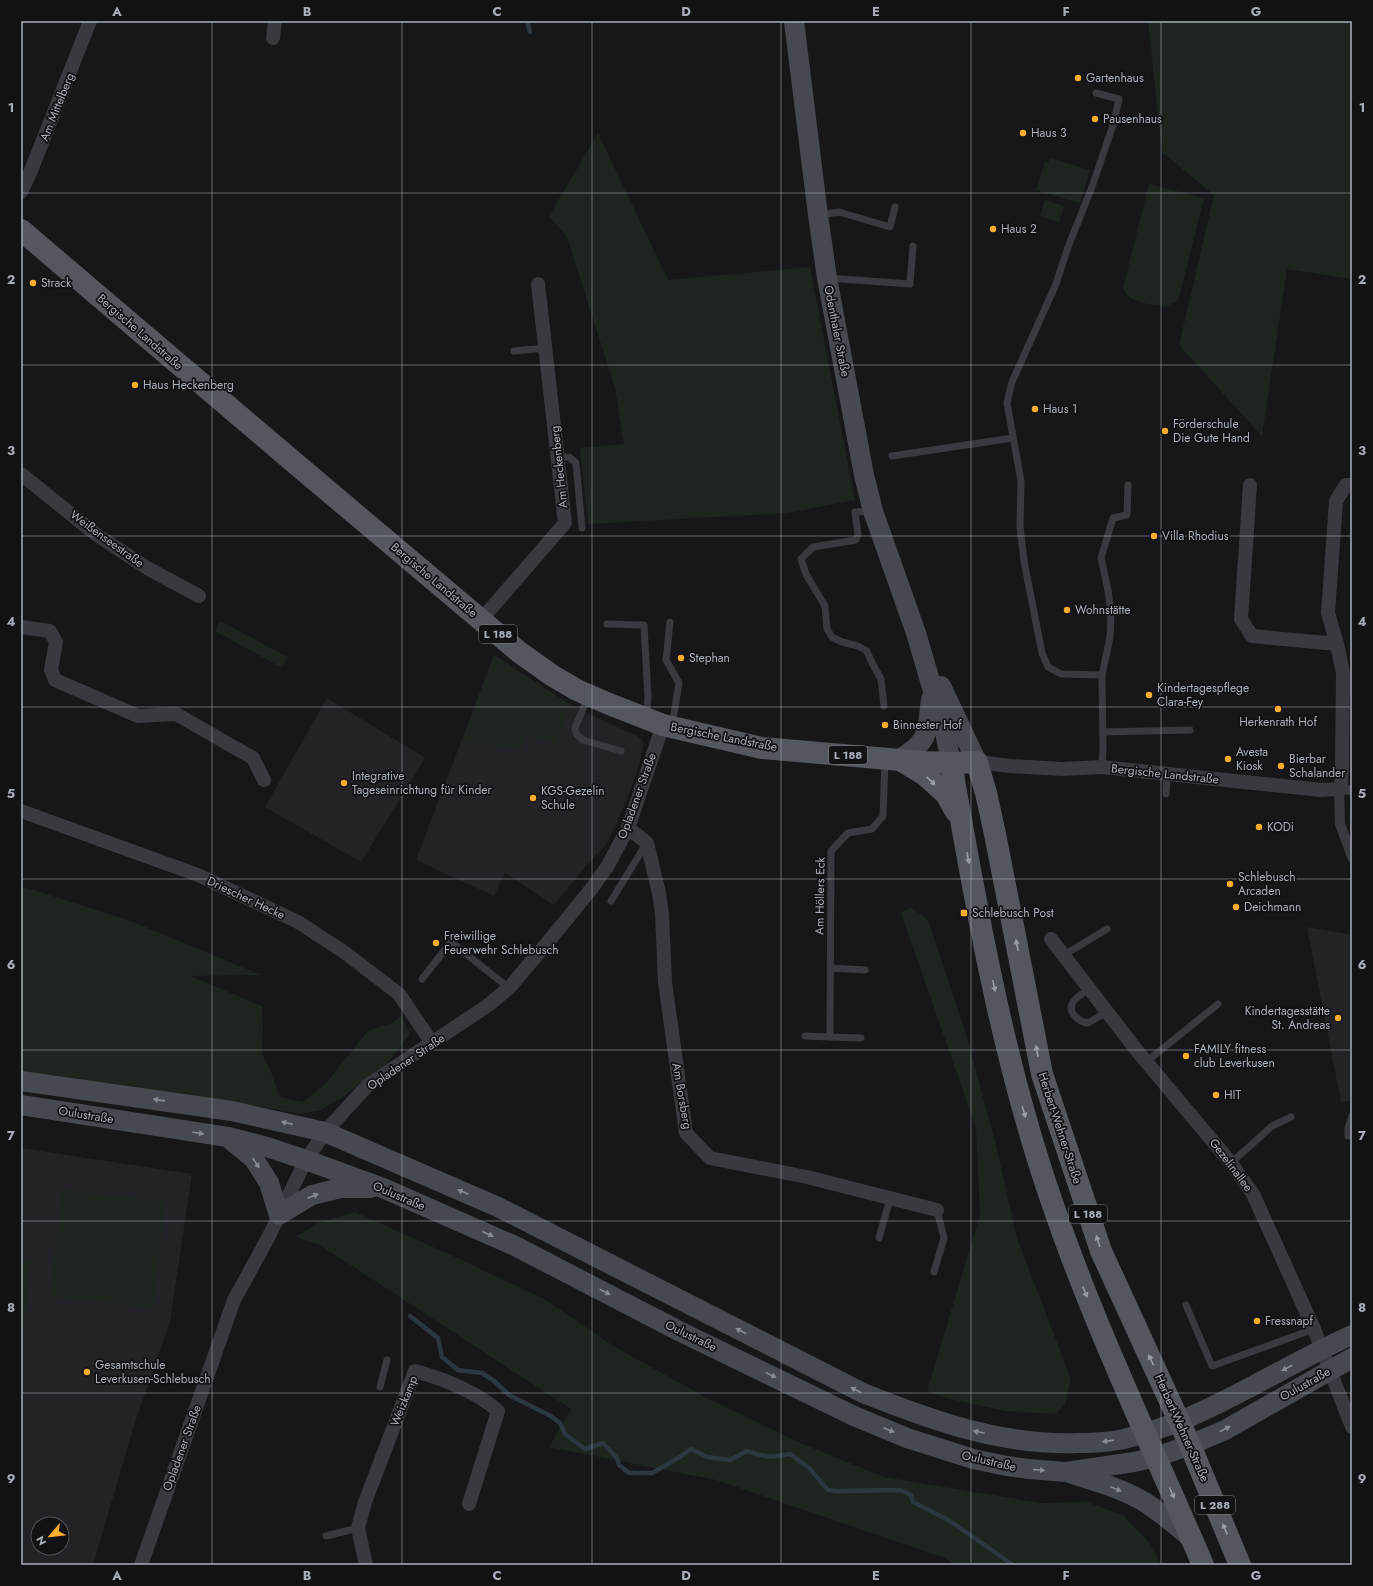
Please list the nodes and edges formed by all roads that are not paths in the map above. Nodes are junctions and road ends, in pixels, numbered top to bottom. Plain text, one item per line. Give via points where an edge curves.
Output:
1 (90, 21) edge
2 (274, 21) edge
3 (794, 21) edge
4 (273, 38) dead end
5 (1096, 92) dead end
6 (21, 192) edge
7 (895, 207) dead end
8 (818, 215) junction
9 (21, 230) edge
10 (913, 246) dead end
11 (827, 278) junction
12 (538, 284) dead end
13 (546, 348) junction
14 (514, 351) dead end
15 (1013, 438) junction
16 (892, 456) dead end
17 (558, 458) junction
18 (21, 474) edge
19 (1128, 485) dead end
20 (1250, 485) dead end
21 (1352, 485) edge
22 (873, 511) junction
23 (582, 528) dead end
24 (199, 596) dead end
25 (481, 620) junction
26 (670, 622) dead end
27 (607, 624) dead end
28 (21, 627) edge
29 (916, 633) junction
30 (1337, 644) junction
31 (1348, 673) edge
32 (1102, 675) junction
33 (932, 691) junction
34 (589, 695) junction
35 (884, 706) dead end
36 (660, 723) junction
37 (1190, 730) dead end
38 (1103, 732) junction
39 (621, 751) dead end
40 (892, 759) junction
41 (977, 762) junction
42 (951, 763) junction
43 (1102, 767) junction
44 (1167, 775) junction
45 (264, 780) dead end
46 (1346, 789) edge
47 (1166, 794) dead end
48 (21, 811) edge
49 (960, 820) junction
50 (628, 828) junction
51 (647, 843) junction
52 (1352, 857) edge
53 (611, 901) dead end
54 (1107, 929) dead end
55 (1051, 939) dead end
56 (1064, 955) junction
57 (830, 968) junction
58 (865, 970) dead end
59 (422, 979) dead end
60 (509, 988) junction
61 (1089, 989) junction
62 (1218, 1004) dead end
63 (1107, 1012) junction
64 (805, 1036) dead end
65 (830, 1037) junction
66 (861, 1038) dead end
67 (432, 1043) junction
68 (1146, 1062) junction
69 (21, 1081) edge
70 (21, 1105) edge
71 (1352, 1116) edge
72 (1291, 1117) dead end
73 (325, 1132) junction
74 (1348, 1136) dead end
75 (228, 1138) junction
76 (306, 1160) junction
77 (1231, 1163) junction
78 (383, 1188) junction
79 (890, 1199) junction
80 (937, 1210) joint
81 (279, 1215) junction
82 (879, 1238) dead end
83 (934, 1272) dead end
84 (1186, 1305) dead end
85 (1314, 1329) junction
86 (1352, 1335) edge
87 (1322, 1350) junction
88 (1352, 1358) edge
89 (387, 1360) dead end
90 (1330, 1370) junction
91 (380, 1387) dead end
92 (1179, 1421) junction
93 (1352, 1426) edge
94 (1146, 1432) junction
95 (1190, 1445) junction
96 (1156, 1457) junction
97 (1066, 1472) junction
98 (469, 1504) dead end
99 (358, 1528) junction
100 (326, 1536) dead end
101 (1193, 1540) junction
102 (141, 1565) edge
103 (366, 1565) edge
104 (1203, 1565) edge
105 (1240, 1565) edge

1 - 6 street, Am Mittelberg
2 - 4 street
3 - 8 main road, Odenthaler Straße
5 - 15 lane via 1119,99 1114,122 1056,284 1012,382 1007,403
7 - 8 lane via 890,227 839,212
8 - 11 main road, Odenthaler Straße
9 - 25 main road, Bergische Landstraße / L 188
10 - 11 lane via 910,284
11 - 22 main road, Odenthaler Straße
12 - 13 street, Am Heckenberg
13 - 14 lane
13 - 17 street, Am Heckenberg
15 - 16 lane
15 - 32 lane via 1021,481 1020,527 1024,561 1042,653 1048,667 1061,674
17 - 23 lane via 569,457 576,463
17 - 25 street, Am Heckenberg via 565,523
18 - 24 street, Weißenseestraße via 97,534 147,568
19 - 32 lane via 1127,515 1113,518 1101,558 1111,613 1110,637
20 - 30 street via 1241,619 1252,636
21 - 30 street via 1346,485 1336,501 1328,614
22 - 29 main road, Odenthaler Straße
22 - 35 lane via 855,512 858,534 856,540 813,547 801,559 806,574 825,606 827,629 832,637 867,651 881,679
25 - 34 main road, Bergische Landstraße / L 188 via 553,676
26 - 36 lane via 666,660 679,682
27 - 36 lane via 644,625 648,700
28 - 45 street via 50,631 56,642 51,670 55,680 138,716 176,714 253,758
29 - 33 main road, Odenthaler Straße
29 - 41 main road, Odenthaler Straße
30 - 31 street
31 - 46 street via 1342,772
32 - 38 lane
33 - 40 main road via 925,737 914,751
33 - 42 main road, Odenthaler Straße
34 - 36 main road, Bergische Landstraße / L 188
34 - 39 lane via 575,728 577,736
36 - 40 main road, Bergische Landstraße / L 188 via 762,748
36 - 50 street, Opladener Straße
37 - 38 lane
38 - 43 lane
40 - 42 main road, Bergische Landstraße / L 188
40 -> 49 main road via 925,775 946,794
40 - 57 lane, Am Höllers Eck via 883,816 872,829 848,833 832,851
41 - 42 main road, L 188
41 - 43 street, Bergische Landstraße via 1062,769
92 -> 41 main road, Herbert-Wehner-Straße / L 188 via 1101,1251 1042,1074 995,834
42 - 49 main road, L 188
43 - 44 street, Bergische Landstraße
44 - 46 street, Bergische Landstraße via 1321,790
44 - 47 lane
46 - 52 street via 1340,824
48 - 67 street, Driescher Hecke via 198,875 298,922 344,952 399,994
49 -> 94 main road, L 188 via 1015,1083 1075,1268
50 - 51 street
50 - 60 street, Opladener Straße via 611,861 592,888
51 - 53 lane
51 - 79 street, Am Borsberg via 662,914 665,982 686,1133 710,1158 807,1177
54 - 56 lane
55 - 56 street, Gezelinallee
56 - 61 street, Gezelinallee
57 - 58 lane
57 - 65 lane, Am Höllers Eck
59 - 60 lane via 451,942
60 - 67 street, Opladener Straße
61 - 63 street, Gezelinallee
61 - 63 lane via 1071,1005 1076,1018 1088,1023
62 - 68 lane
63 - 68 street, Gezelinallee
64 - 65 lane
65 - 66 lane
67 - 73 street, Opladener Straße via 368,1085
68 - 77 street, Gezelinallee
73 -> 69 main road, Oulustraße via 232,1111
70 -> 75 main road, Oulustraße
71 - 74 lane
72 - 77 lane via 1272,1126
73 - 76 street, Opladener Straße
94 -> 73 main road, Oulustraße via 1124,1439 1057,1444 1009,1439 966,1430 919,1415 863,1393 498,1207
75 - 76 main road, Oulustraße
75 -> 81 main road via 254,1158 269,1183
76 - 78 main road, Oulustraße
76 - 81 street, Opladener Straße
77 - 85 street, Gezelinallee via 1253,1194
81 -> 78 main road via 312,1195 341,1188
78 -> 97 main road, Oulustraße via 515,1246 679,1331 854,1416 907,1438 980,1460 1029,1470
79 - 80 street, Am Borsberg
79 - 82 lane
80 - 83 lane via 944,1238
81 - 102 street, Opladener Straße via 234,1300
84 - 85 lane via 1212,1366
85 - 87 street, Gezelinallee
86 - 87 main road, Oulustraße
87 - 90 street, Gezelinallee
87 -> 92 main road, Oulustraße via 1244,1391
88 - 90 main road, Oulustraße
89 - 91 lane
90 - 93 street, Gezelinallee
95 -> 90 main road, Oulustraße via 1226,1430
92 - 94 main road, Oulustraße
92 - 95 main road, Herbert-Wehner-Straße / L 188
94 - 96 main road, L 188
95 - 96 main road, Oulustraße
105 -> 95 main road, Herbert-Wehner-Straße / L 288
96 - 97 main road, Oulustraße
96 -> 101 main road, L 288
97 -> 101 main road via 1142,1500
98 - 99 street, Weizkamp via 498,1411 487,1401 442,1380 415,1371 365,1502
99 - 100 lane
99 - 103 street, Weizkamp
101 - 104 main road, L 288

